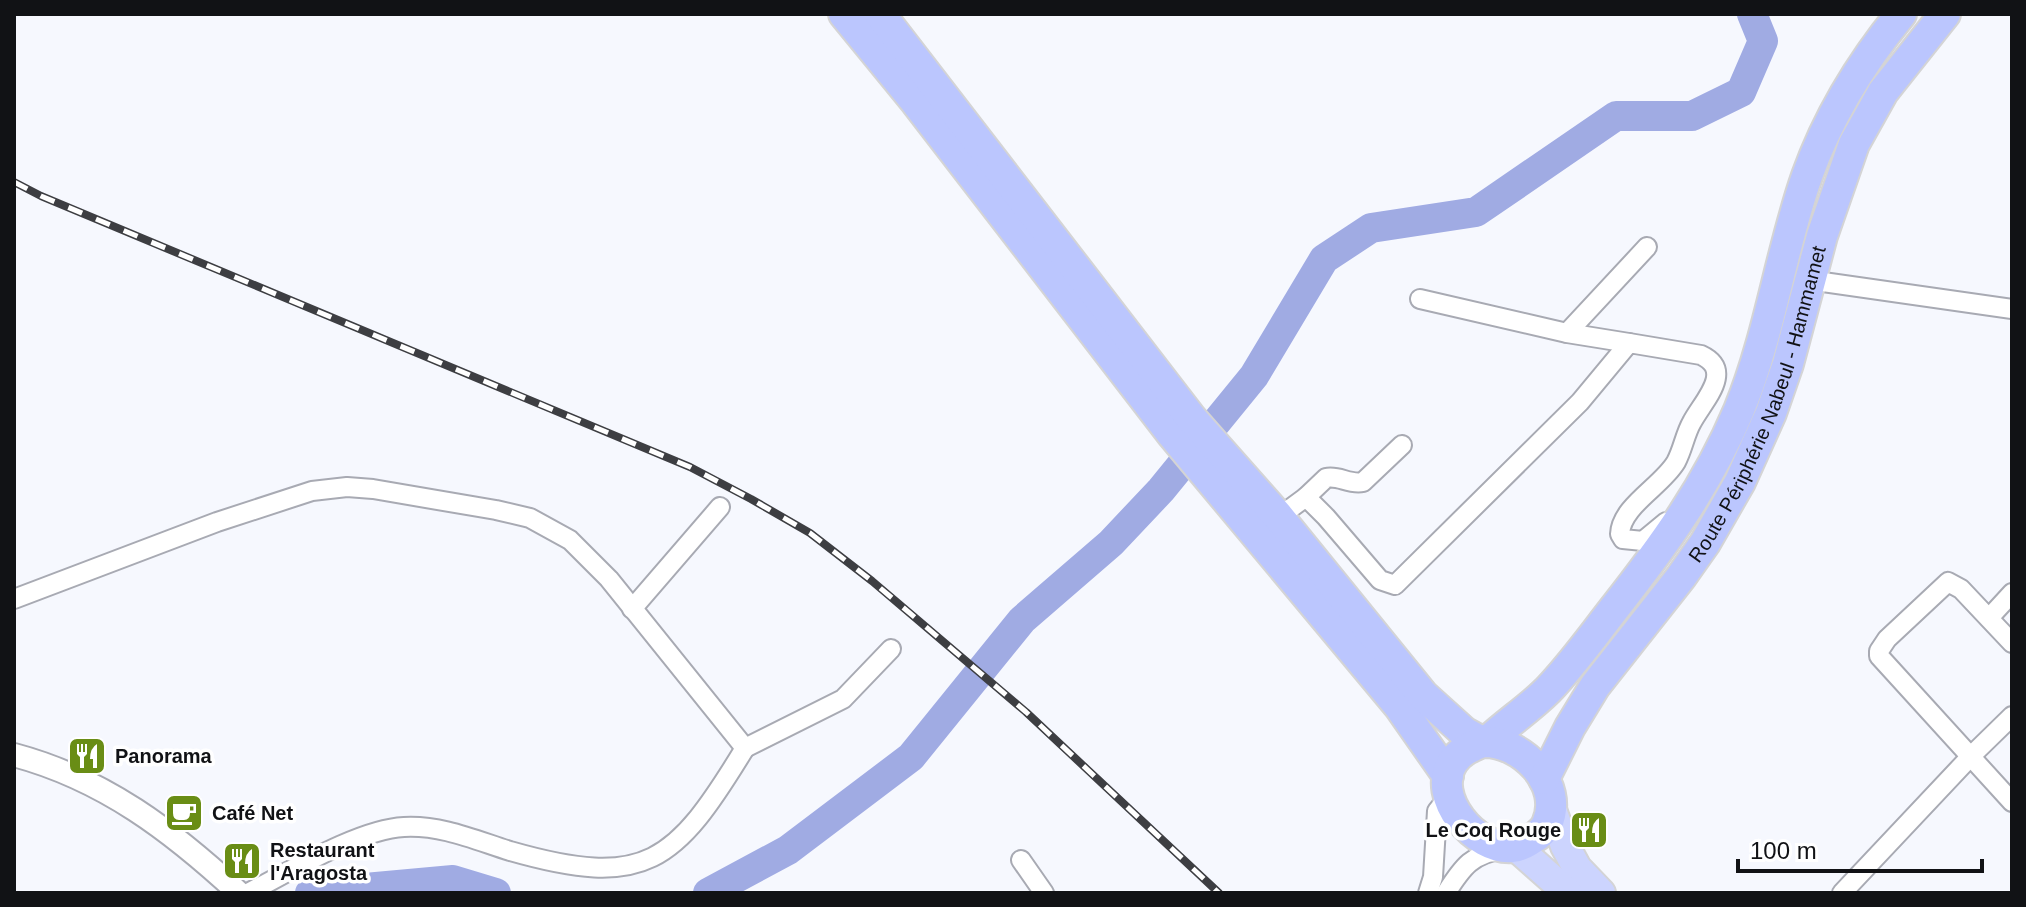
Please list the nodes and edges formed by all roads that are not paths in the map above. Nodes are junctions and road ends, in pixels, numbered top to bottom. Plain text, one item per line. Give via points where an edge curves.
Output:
1 (844, 14) edge
2 (880, 14) edge
3 (1901, 14) edge
4 (1945, 14) edge
5 (1647, 247) dead end
6 (1809, 280) junction
7 (1420, 299) dead end
8 (2012, 309) edge
9 (1567, 333) junction
10 (1629, 343) junction
11 (1182, 426) junction
12 (1402, 445) dead end
13 (1212, 461) junction
14 (1698, 495) junction
15 (1306, 497) junction
16 (720, 507) dead end
17 (1277, 515) junction
18 (2012, 593) edge
19 (14, 599) edge
20 (632, 609) junction
21 (1989, 618) junction
22 (2012, 643) edge
23 (891, 649) dead end
24 (2012, 716) edge
25 (1485, 741) junction
26 (745, 748) junction
27 (14, 755) edge
28 (1971, 756) junction
29 (1448, 786) junction
30 (1548, 793) junction
31 (2012, 802) edge
32 (1514, 847) junction
33 (1021, 860) dead end
34 (239, 893) edge
35 (248, 893) edge
36 (1044, 893) edge
37 (1428, 893) edge
38 (1446, 893) edge
39 (1568, 893) edge
40 (1601, 893) edge
41 (1842, 893) edge

1 - 11 highway
2 - 11 highway
3 - 14 highway, Route Périphérie Nabeul - Hammamet via 1827,127 1807,177 1740,407
4 - 6 highway, Route Périphérie Nabeul - Hammamet via 1883,92 1854,144
5 - 9 street
6 - 8 street
6 - 30 highway, Route Périphérie Nabeul - Hammamet via 1788,364 1740,482 1681,577 1595,686 1570,727
7 - 9 street
9 - 10 street
10 - 14 street via 1701,355 1718,377 1690,424 1676,462 1623,518 1620,534 1643,541
10 - 15 street via 1580,402 1395,585 1380,580
11 - 13 highway
12 - 15 street via 1363,482 1326,478
13 - 17 highway
13 - 29 highway via 1399,706
14 - 25 highway, Route Périphérie Nabeul - Hammamet via 1575,659 1548,690
15 - 17 street
16 - 20 street
17 - 25 highway via 1423,695 1464,732
18 - 21 street
19 - 20 street via 217,522 312,491 347,487 530,518 570,540
20 - 26 street
21 - 22 street
21 - 28 street via 1948,582 1879,651
23 - 26 street via 843,699
24 - 28 street
25 - 29 highway via 1452,763
25 - 30 highway via 1518,751 1535,766
26 - 35 street via 682,837 639,864 586,868 453,831 403,826 370,835
27 - 34 street via 140,810
28 - 31 street
28 - 41 street
29 - 32 highway via 1461,818 1478,837
29 - 37 street via 1437,811
30 - 32 highway via 1547,824 1538,836
30 - 40 main road via 1565,846
32 - 38 street via 1473,859
32 - 39 main road
33 - 36 street

